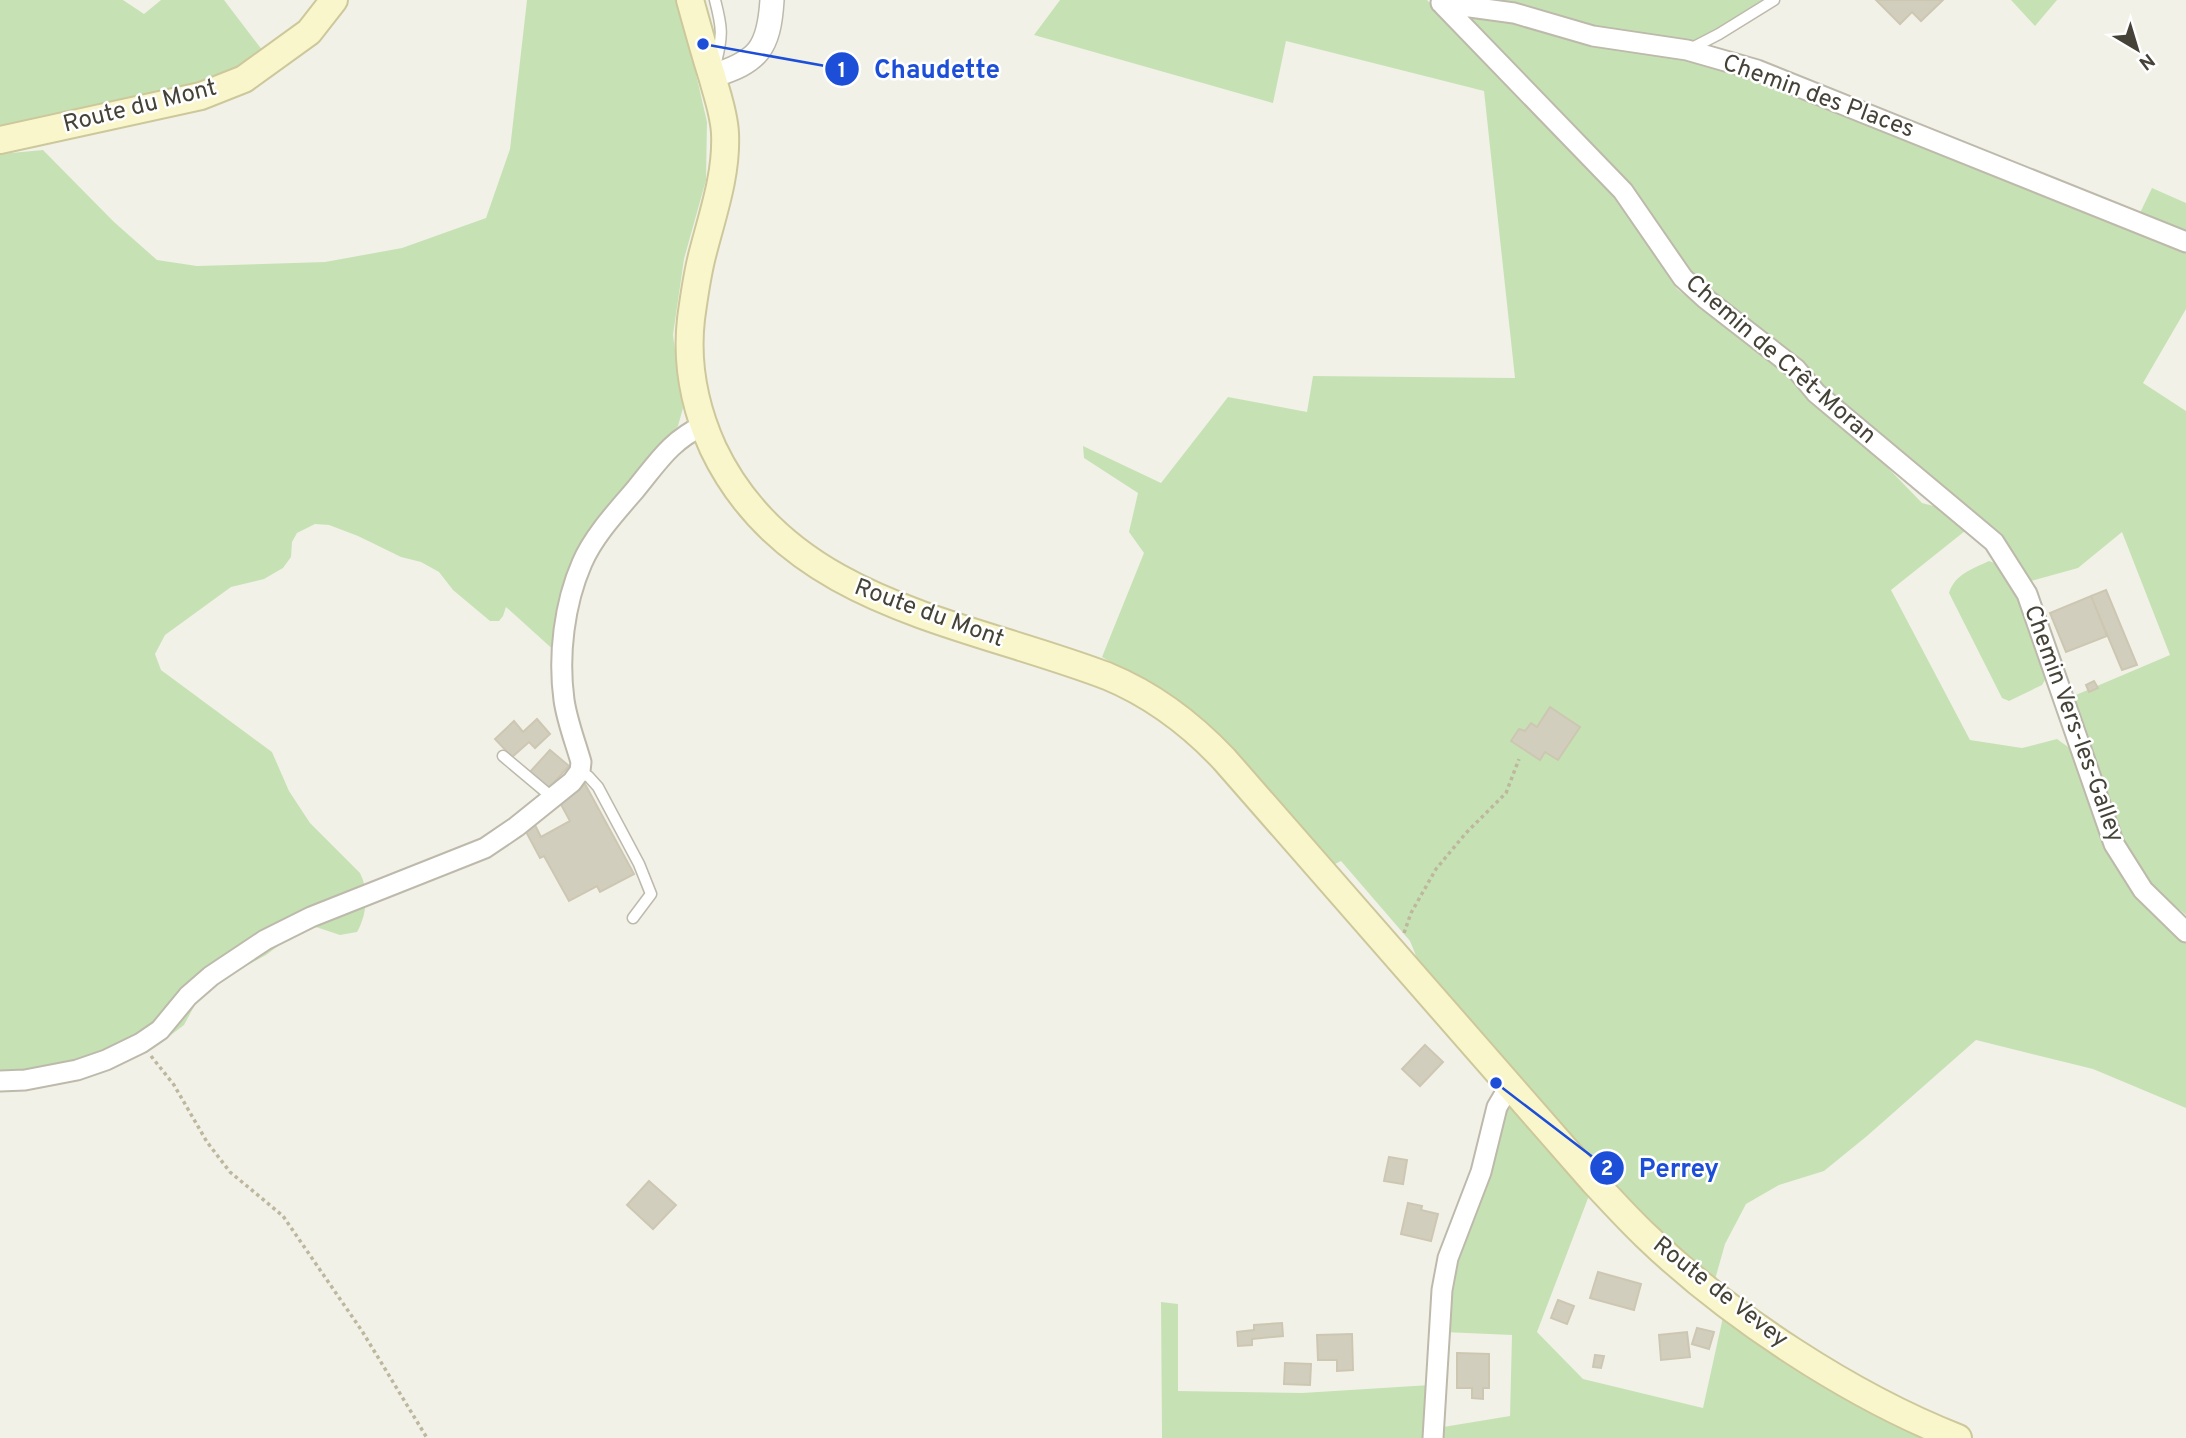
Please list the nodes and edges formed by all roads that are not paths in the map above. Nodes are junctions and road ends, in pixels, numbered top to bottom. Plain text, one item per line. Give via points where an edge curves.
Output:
1 (334, 0) edge
2 (690, 0) edge
3 (715, 0) edge
4 (772, 0) edge
5 (1773, 0) edge
6 (1440, 2) edge
7 (1687, 50) junction
8 (712, 76) junction
9 (0, 140) edge
10 (2186, 242) edge
11 (704, 425) junction
12 (1994, 542) joint
13 (503, 756) dead end
14 (580, 771) junction
15 (553, 799) junction
16 (633, 918) dead end
17 (2186, 932) edge
18 (1389, 947) joint
19 (0, 1081) edge
20 (1510, 1085) junction
21 (1433, 1438) edge
22 (1958, 1438) edge

1 - 9 main road, Route du Mont via 309,32 244,79 201,96
2 - 8 main road, Route du Mont
3 - 8 lane via 722,39
4 - 8 street via 768,31 759,50 743,65
5 - 7 lane
6 - 7 street, Chemin des Places via 1514,13 1593,36
6 - 12 street, Chemin de Crêt-Moran via 1623,191 1691,285 1796,369 1816,393
7 - 10 street, Chemin des Places via 1770,75
8 - 11 main road, Route du Mont via 724,122 724,164 699,268 689,335 692,376
11 - 14 street via 678,439 659,461 588,551 576,578 565,630 563,689
11 - 18 main road, Route du Mont via 725,470 749,504 788,543 828,573 881,600 1094,671 1125,684 1186,722
12 - 17 street, Chemin Vers-les-Galley via 2027,594 2114,844 2143,890
13 - 15 lane
14 - 15 street
14 - 16 lane via 598,788 651,894
15 - 19 street via 485,848 265,940 197,988 160,1030 141,1043 77,1070
18 - 20 main road, Route de Vevey
20 - 21 street via 1497,1107 1481,1171 1448,1258
20 - 22 main road, Route de Vevey via 1646,1236 1713,1294 1858,1390

